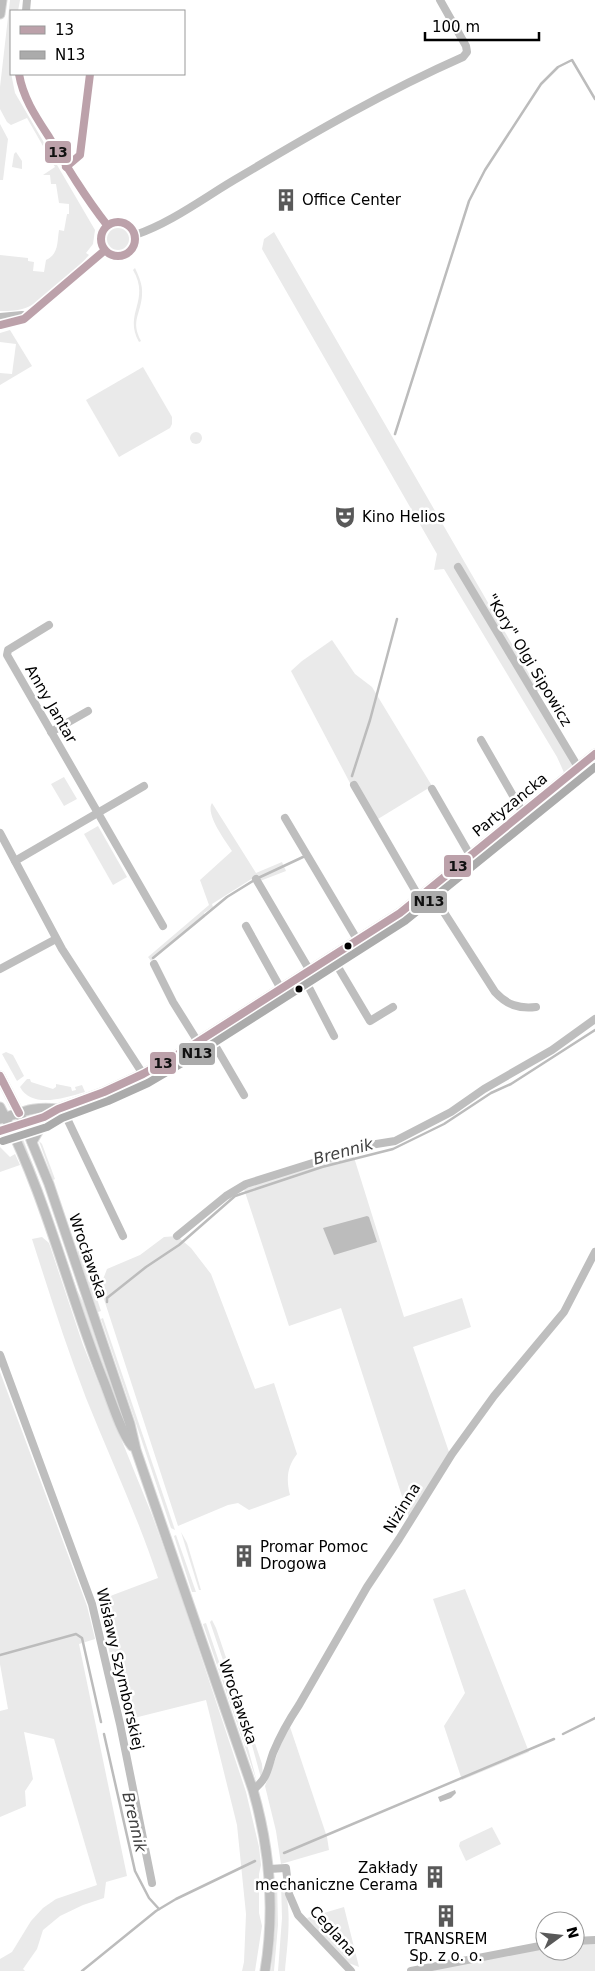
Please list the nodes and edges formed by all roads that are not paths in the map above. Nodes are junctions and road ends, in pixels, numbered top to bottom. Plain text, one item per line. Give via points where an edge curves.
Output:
1 (2, 0) edge
2 (440, 0) edge
3 (0, 14) edge
4 (19, 75) edge
5 (107, 226) junction
6 (134, 235) junction
7 (104, 251) junction
8 (31, 313) junction
9 (0, 317) edge
10 (0, 325) edge
11 (458, 567) dead end
12 (50, 625) dead end
13 (88, 711) dead end
14 (51, 732) junction
15 (481, 740) dead end
16 (595, 754) edge
17 (578, 767) junction
18 (354, 785) dead end
19 (144, 786) dead end
20 (432, 789) dead end
21 (522, 812) junction
22 (98, 813) junction
23 (285, 818) dead end
24 (0, 833) edge
25 (470, 856) junction
26 (15, 861) junction
27 (256, 879) dead end
28 (429, 889) junction
29 (419, 897) junction
30 (163, 926) dead end
31 (246, 926) dead end
32 (56, 940) junction
33 (358, 941) junction
34 (332, 957) junction
35 (154, 964) dead end
36 (0, 970) edge
37 (306, 973) junction
38 (281, 989) junction
39 (536, 1007) dead end
40 (393, 1008) dead end
41 (595, 1019) edge
42 (209, 1035) junction
43 (334, 1036) dead end
44 (198, 1042) junction
45 (143, 1074) junction
46 (0, 1076) edge
47 (244, 1095) dead end
48 (0, 1107) edge
49 (60, 1109) junction
50 (19, 1113) junction
51 (3, 1118) edge
52 (24, 1123) junction
53 (10, 1128) junction
54 (0, 1131) edge
55 (32, 1142) junction
56 (123, 1236) dead end
57 (177, 1236) dead end
58 (595, 1252) edge
59 (0, 1355) edge
60 (136, 1450) junction
61 (253, 1790) junction
62 (269, 1870) junction
63 (152, 1883) dead end
64 (535, 1947) edge
65 (266, 1971) edge
66 (351, 1971) edge
67 (411, 1971) edge

1 - 3 main road
2 - 6 street via 466,46 467,52 463,57 401,85 161,225
4 - 5 street via 31,108 80,191
5 - 6 street via 122,222
5 - 7 street via 100,240
6 - 7 street via 134,244 127,254 114,256
7 - 8 street
8 - 9 street
8 - 10 street via 18,321
11 - 17 street, "Kory" Olgi Sipowicz
12 - 14 street, Anny Jantar via 6,652
13 - 14 street
14 - 22 street, Anny Jantar
15 - 21 street
16 - 17 main road, Partyzancka
17 - 21 main road, Partyzancka
18 - 29 street
19 - 22 street
20 - 25 street
21 - 25 main road, Partyzancka
22 - 26 street
22 - 30 street, Anny Jantar
23 - 33 street
24 - 26 street
25 - 28 main road, Partyzancka
26 - 32 street
27 - 37 street
28 - 29 main road, Partyzancka
28 - 39 street via 502,1000 523,1009
29 - 33 main road, Partyzancka
31 - 38 street
32 - 36 street
32 - 45 street
33 - 34 main road, Partyzancka
34 - 37 main road, Partyzancka
34 - 40 street via 370,1021
35 - 44 street
37 - 38 main road, Partyzancka
37 - 43 street
38 - 42 main road, Partyzancka
41 - 57 street via 552,1050 421,1128 395,1140 246,1184
42 - 44 main road, Partyzancka
42 - 47 street
44 - 45 main road, Partyzancka
45 - 49 main road, Partyzancka
46 - 50 main road, Wrocławska
48 - 51 main road, Wrocławska
49 - 50 main road, Partyzancka via 42,1107
49 - 52 main road, Partyzancka
49 - 55 main road
49 - 56 street
50 - 51 main road, Partyzancka
50 - 52 main road, Wrocławska
51 - 53 main road, Wrocławska
52 - 53 main road, Partyzancka
52 - 55 main road, Wrocławska
53 - 54 main road, Partyzancka
53 - 60 main road, Wrocławska via 42,1207 90,1348 129,1442
55 - 60 main road, Wrocławska via 74,1255
58 - 61 street, Nizinna via 564,1312 454,1450 367,1587 288,1721 266,1778
59 - 63 street, Wisławy Szymborskiej via 92,1604
60 - 61 main road, Wrocławska
61 - 62 main road, Wrocławska via 263,1827
62 - 65 main road, Wrocławska
62 - 66 street, Ceglana via 286,1868 289,1894 298,1915
64 - 67 street

